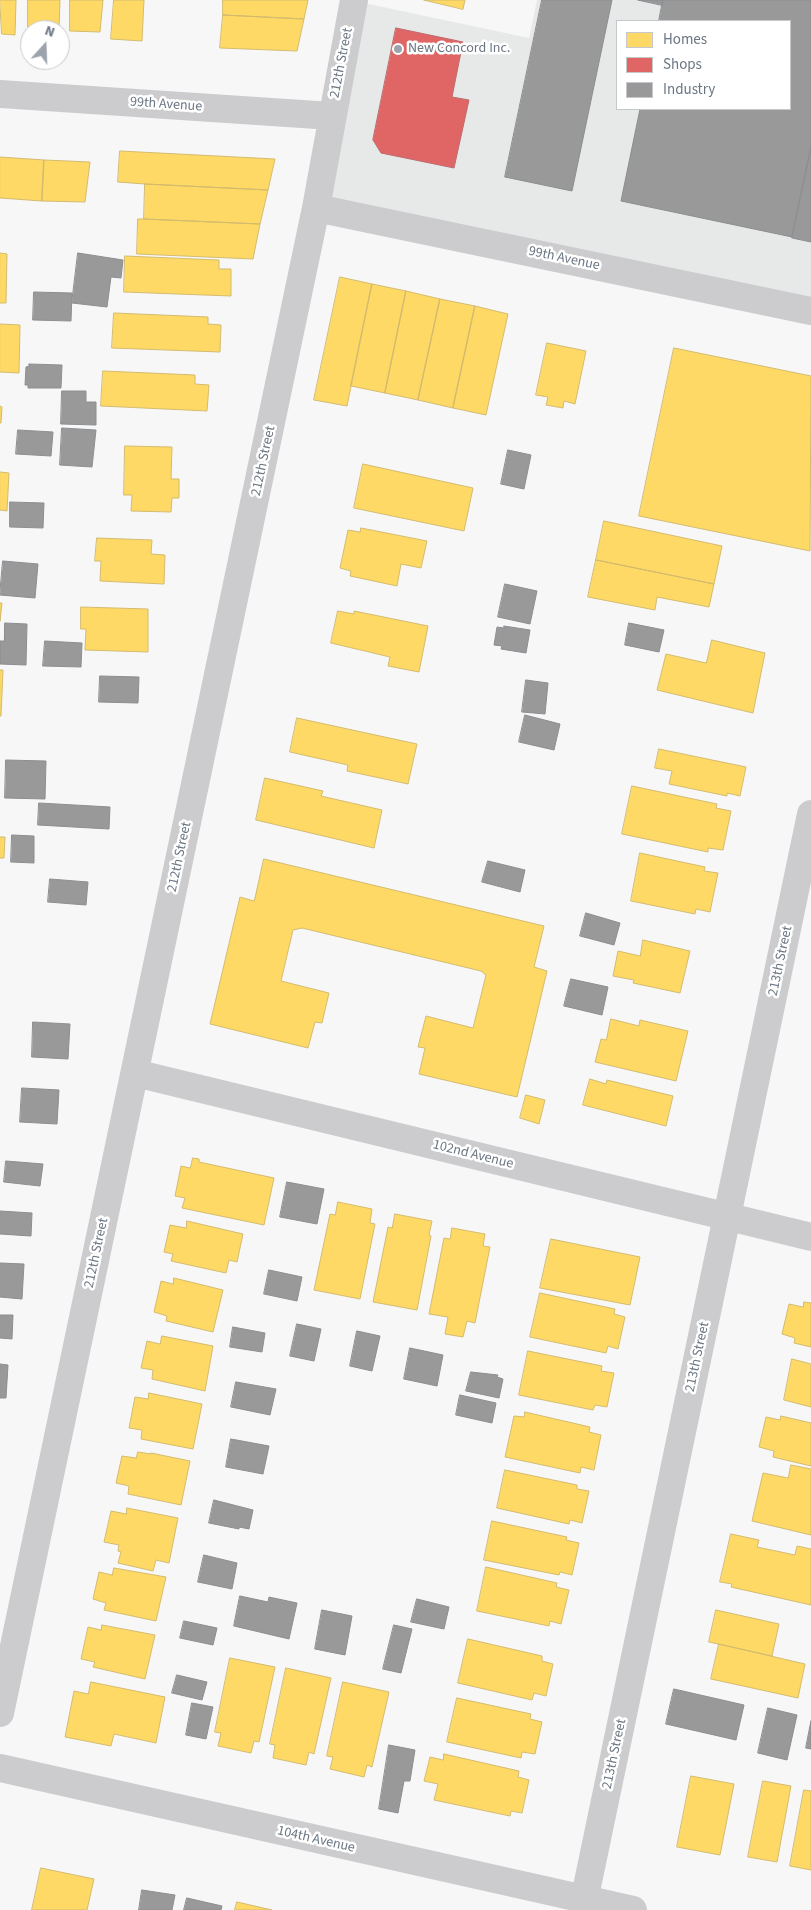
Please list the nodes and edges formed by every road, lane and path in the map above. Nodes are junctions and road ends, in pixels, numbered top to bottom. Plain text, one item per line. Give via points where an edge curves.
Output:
1 (354, 0) edge
2 (0, 94) edge
3 (332, 116) junction
4 (316, 208) junction
5 (811, 310) edge
6 (811, 814) edge
7 (135, 1073) junction
8 (728, 1217) junction
9 (811, 1237) edge
10 (0, 1713) edge
11 (0, 1768) edge
12 (584, 1900) junction
13 (633, 1910) edge

1 - 3 street, 212th Street
2 - 3 street, 99th Avenue
3 - 4 street, 212th Street
4 - 5 street, 99th Avenue
4 - 7 street, 212th Street
6 - 8 street, 213th Street
7 - 8 street, 102nd Avenue
7 - 10 street, 212th Street
8 - 9 street, 102nd Avenue
8 - 12 street, 213th Street
11 - 12 street, 104th Avenue
12 - 13 street, 104th Avenue

